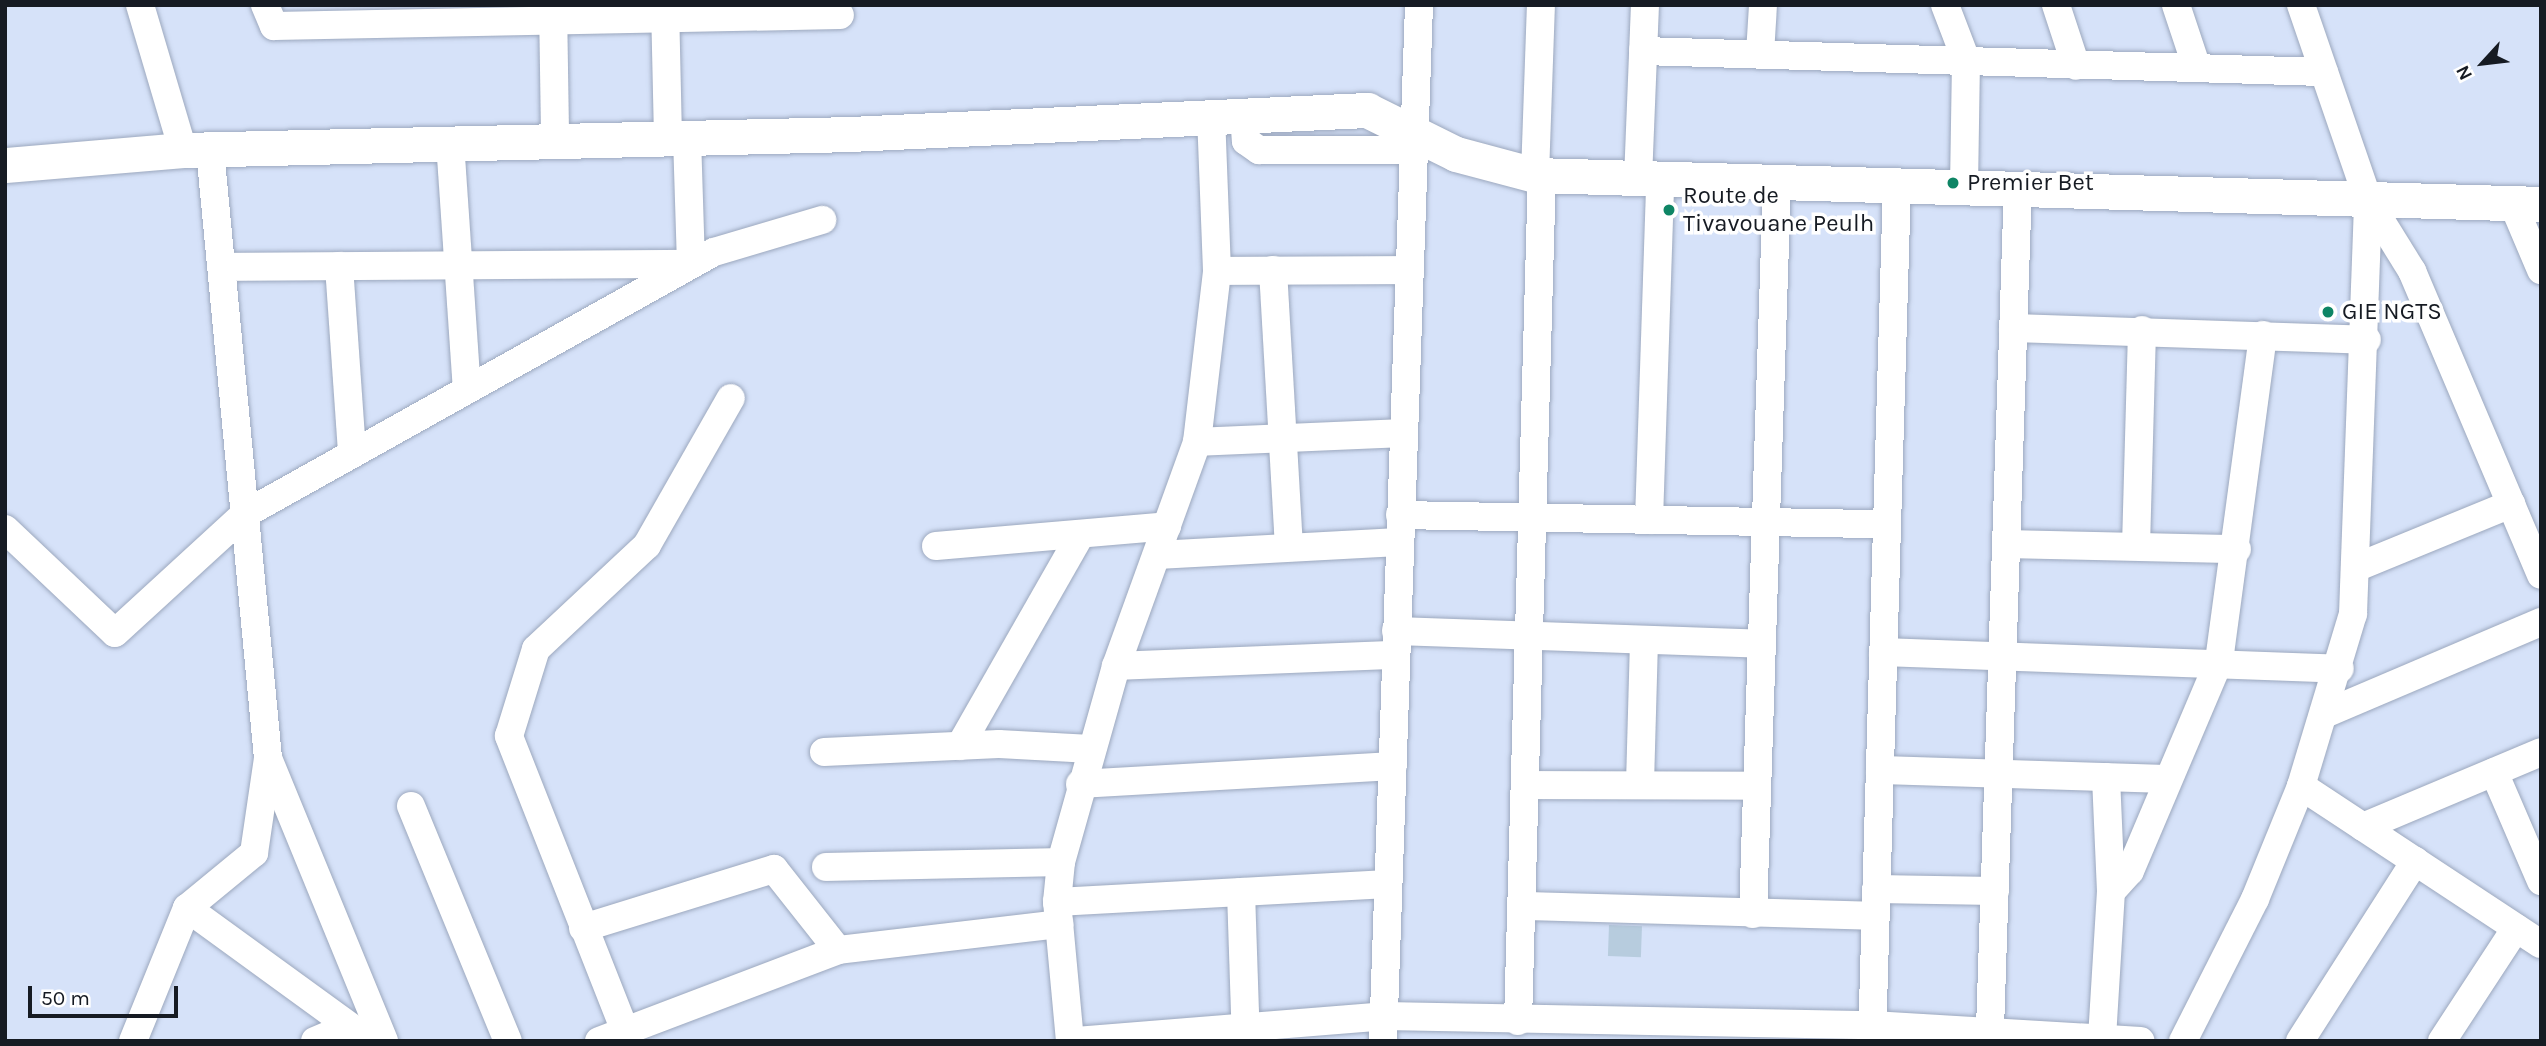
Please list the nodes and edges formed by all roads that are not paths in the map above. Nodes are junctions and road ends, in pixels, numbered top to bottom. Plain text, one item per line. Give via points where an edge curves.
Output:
1 (139, 5) edge
2 (265, 5) edge
3 (1419, 5) edge
4 (1541, 5) edge
5 (1645, 5) edge
6 (1763, 5) edge
7 (1945, 5) edge
8 (2056, 5) edge
9 (2176, 5) edge
10 (2301, 5) edge
11 (665, 12) edge
12 (553, 13) edge
13 (502, 14) edge
14 (390, 15) edge
15 (840, 15) dead end
16 (1643, 51) junction
17 (1760, 54) junction
18 (1966, 60) junction
19 (2196, 65) junction
20 (2076, 66) junction
21 (2324, 72) junction
22 (1227, 114) junction
23 (678, 137) junction
24 (555, 139) junction
25 (1412, 139) junction
26 (450, 142) junction
27 (197, 150) junction
28 (5, 164) edge
29 (1539, 175) junction
30 (1649, 179) junction
31 (1777, 184) junction
32 (1898, 186) junction
33 (1964, 187) junction
34 (2018, 187) junction
35 (2368, 201) junction
36 (2527, 204) edge
37 (822, 220) dead end
38 (691, 264) junction
39 (340, 266) junction
40 (459, 266) junction
41 (222, 267) junction
42 (1273, 270) junction
43 (1408, 270) junction
44 (2541, 270) edge
45 (1217, 271) junction
46 (2013, 328) junction
47 (2142, 330) junction
48 (2263, 335) junction
49 (2367, 340) junction
50 (467, 389) junction
51 (731, 398) dead end
52 (1402, 433) junction
53 (1283, 438) junction
54 (1198, 442) junction
55 (352, 454) junction
56 (2511, 504) junction
57 (245, 514) junction
58 (1532, 517) junction
59 (1648, 520) junction
60 (1766, 522) junction
61 (1887, 524) junction
62 (1167, 526) junction
63 (5, 528) edge
64 (1399, 529) junction
65 (1080, 536) junction
66 (2008, 544) junction
67 (936, 546) dead end
68 (1289, 546) junction
69 (2136, 546) junction
70 (2237, 549) junction
71 (1157, 555) junction
72 (2356, 568) junction
73 (2541, 575) edge
74 (2541, 622) edge
75 (1528, 636) junction
76 (1644, 640) junction
77 (1396, 643) junction
78 (1762, 644) junction
79 (1884, 652) junction
80 (2002, 655) junction
81 (2219, 661) junction
82 (1116, 666) junction
83 (2340, 669) junction
84 (2325, 714) junction
85 (960, 746) junction
86 (1091, 749) junction
87 (824, 752) dead end
88 (2541, 752) edge
89 (268, 758) junction
90 (1392, 766) junction
91 (1880, 770) junction
92 (2494, 772) junction
93 (1998, 774) junction
94 (2106, 777) junction
95 (2168, 779) junction
96 (1080, 783) junction
97 (1640, 784) junction
98 (1526, 785) junction
99 (1757, 786) junction
100 (2301, 786) junction
101 (411, 806) dead end
102 (2363, 827) junction
103 (2415, 861) junction
104 (1061, 862) junction
105 (826, 867) dead end
106 (2541, 881) edge
107 (1388, 884) junction
108 (1995, 891) junction
109 (1241, 892) junction
110 (2111, 892) junction
111 (1876, 902) junction
112 (1523, 906) junction
113 (187, 908) junction
114 (1058, 913) junction
115 (1753, 914) junction
116 (583, 928) junction
117 (2516, 928) junction
118 (2541, 944) edge
119 (838, 950) junction
120 (1518, 1021) junction
121 (1384, 1028) edge
122 (1990, 1030) junction
123 (1872, 1033) edge
124 (359, 1034) edge
125 (1246, 1034) edge
126 (627, 1036) edge
127 (2102, 1038) junction
128 (1130, 1040) edge
129 (133, 1041) edge
130 (315, 1041) edge
131 (384, 1041) edge
132 (508, 1041) edge
133 (599, 1041) edge
134 (1070, 1041) edge
135 (1076, 1041) edge
136 (2141, 1041) edge
137 (2183, 1041) edge
138 (2300, 1041) edge
139 (2442, 1041) edge

1 - 27 street
2 - 14 street via 274,26
3 - 25 street
4 - 29 street
5 - 16 street
6 - 17 street
7 - 18 street
8 - 20 street
9 - 19 street
10 - 21 street
11 - 12 street
11 - 15 street
11 - 23 street
12 - 13 street
12 - 24 street
13 - 14 street
16 - 17 street
16 - 30 street
17 - 18 street
18 - 20 street
18 - 33 street
19 - 20 street
19 - 21 street
21 - 35 street
22 - 23 main road
22 - 25 main road via 1367,110
22 - 45 street
23 - 24 main road
23 - 38 street
24 - 26 main road
25 - 29 main road
25 - 43 street
26 - 27 main road
26 - 40 street
27 - 28 main road
27 - 41 street
29 - 30 main road
29 - 58 street
30 - 31 main road
30 - 59 street
31 - 32 main road
31 - 60 street
32 - 33 main road
32 - 61 street
33 - 34 main road
34 - 35 main road
34 - 46 street
35 - 36 main road
35 - 49 street
35 - 56 street via 2412,271
36 - 44 street
37 - 38 street via 743,238
38 - 40 street
38 - 50 street
39 - 40 street
39 - 41 street
39 - 55 street
40 - 50 street
41 - 57 street
42 - 43 street
42 - 45 street
42 - 53 street
43 - 52 street
45 - 54 street
46 - 47 street
46 - 66 street
47 - 48 street
47 - 69 street
48 - 49 street
48 - 70 street
49 - 72 street
50 - 55 street
51 - 116 street via 647,545 536,649 512,719 509,736
52 - 53 street
52 - 64 street
53 - 54 street
53 - 68 street
54 - 62 street
55 - 57 street
56 - 72 street
56 - 73 street
57 - 63 street via 116,633
57 - 89 street
58 - 59 street
58 - 64 street
58 - 75 street
59 - 60 street
60 - 61 street
60 - 78 street
61 - 79 street
62 - 65 street
62 - 71 street
64 - 68 street
64 - 77 street
65 - 67 street
65 - 85 street
66 - 69 street
66 - 80 street
68 - 71 street
69 - 70 street
70 - 81 street
71 - 82 street
72 - 83 street
74 - 84 street
75 - 76 street
75 - 77 street
75 - 98 street
76 - 78 street
76 - 97 street
77 - 82 street
77 - 90 street
78 - 99 street
79 - 80 street
79 - 91 street
80 - 81 street
80 - 93 street
81 - 83 street
81 - 95 street
82 - 86 street
83 - 84 street
84 - 100 street
85 - 86 street
85 - 87 street
86 - 96 street
88 - 92 street
89 - 113 street via 254,853
89 - 131 street
90 - 96 street
90 - 107 street
91 - 93 street
91 - 111 street
92 - 102 street
92 - 106 street
93 - 94 street
93 - 108 street
94 - 95 street
94 - 110 street
95 - 110 street via 2130,871
96 - 104 street
97 - 98 street
97 - 99 street
98 - 112 street
99 - 115 street
100 - 102 street
100 - 137 street via 2255,899
101 - 132 street
102 - 103 street
103 - 117 street
103 - 138 street
104 - 105 street
104 - 114 street
107 - 109 street
107 - 121 street
108 - 111 street
108 - 122 street
109 - 114 street
109 - 125 street
110 - 127 street
111 - 115 street
111 - 123 street
112 - 115 street
112 - 120 street
113 - 124 street
113 - 129 street
114 - 119 street
114 - 134 street
116 - 119 street via 774,869
116 - 126 street
117 - 118 street
117 - 139 street
119 - 126 street
120 - 121 street
120 - 123 street
121 - 125 street
122 - 123 street
122 - 127 street
124 - 130 street
125 - 128 street
126 - 133 street
127 - 136 street
128 - 135 street

